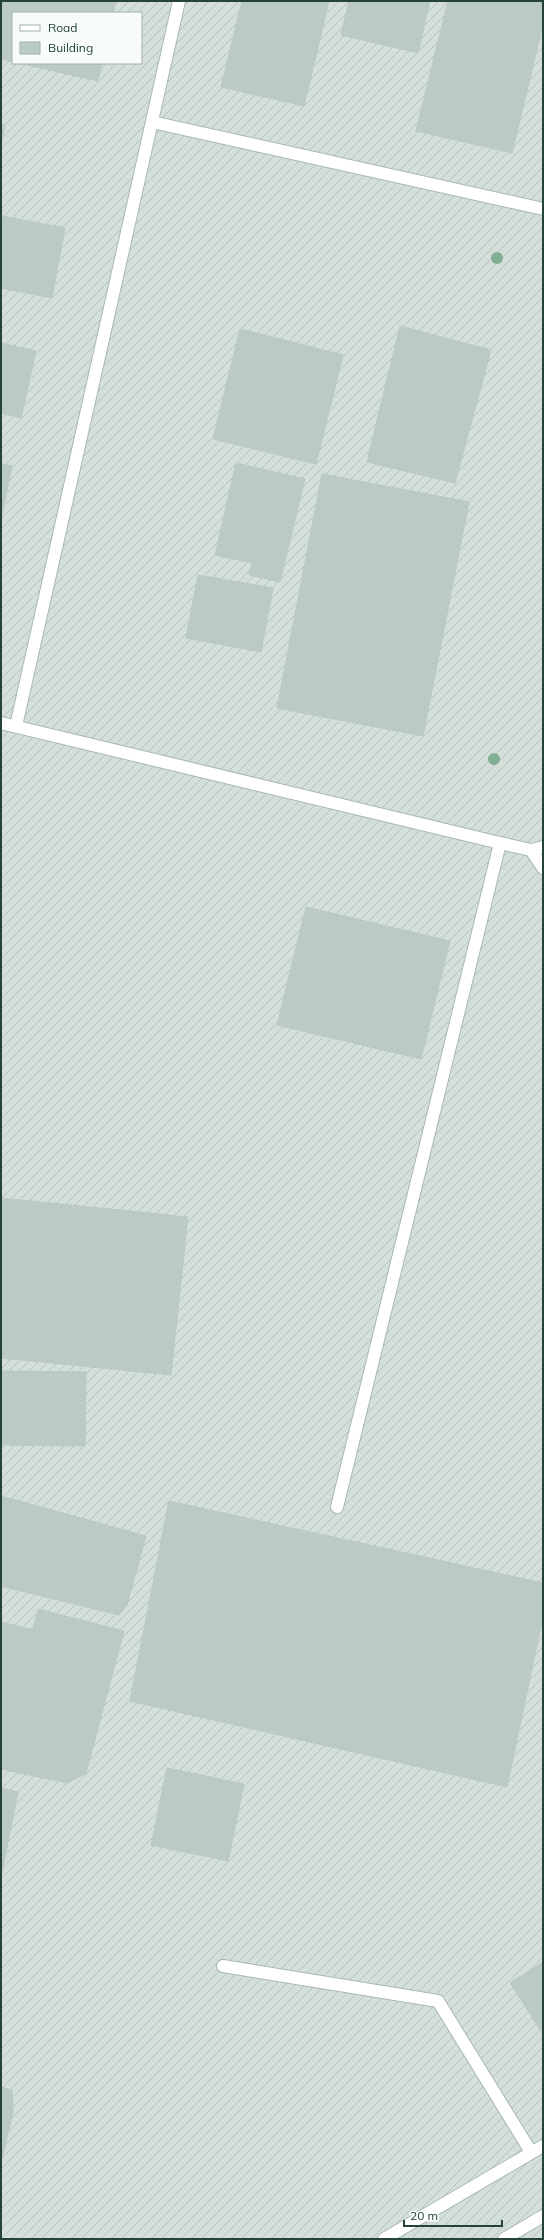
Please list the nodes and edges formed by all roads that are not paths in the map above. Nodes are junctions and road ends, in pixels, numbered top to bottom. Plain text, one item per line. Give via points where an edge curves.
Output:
1 (179, 1) edge
2 (152, 122) junction
3 (543, 209) edge
4 (1, 723) edge
5 (16, 726) junction
6 (500, 844) junction
7 (543, 847) edge
8 (531, 850) junction
9 (543, 868) edge
10 (337, 1507) dead end
11 (223, 1966) dead end
12 (543, 2146) edge
13 (531, 2152) junction
14 (543, 2216) edge
15 (384, 2239) edge
16 (504, 2239) edge

1 - 2 street
2 - 3 street
2 - 5 street
4 - 5 street
5 - 6 street
6 - 8 street
6 - 10 street
7 - 8 street
8 - 9 street
11 - 13 street via 438,2001
12 - 13 street
13 - 15 street
14 - 16 street

